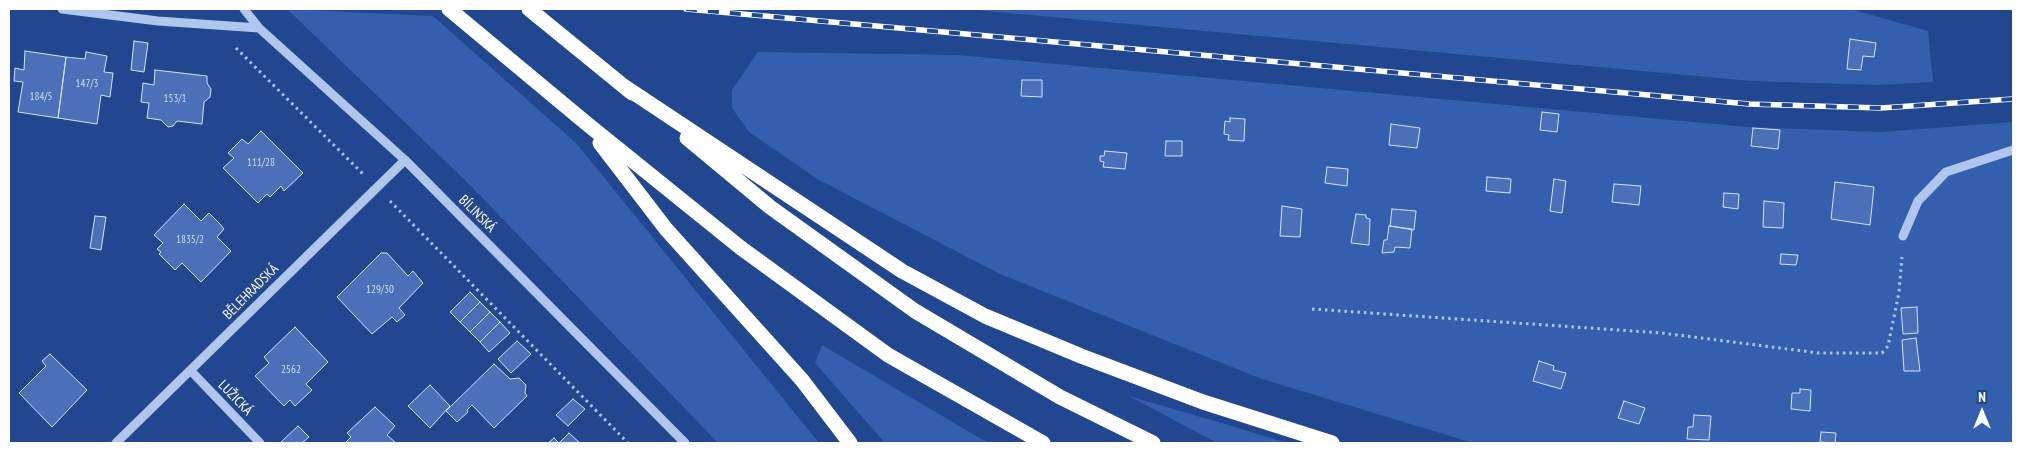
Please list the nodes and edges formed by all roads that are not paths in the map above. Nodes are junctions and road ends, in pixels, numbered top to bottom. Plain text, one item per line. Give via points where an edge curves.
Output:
1 (62, 9) edge
2 (244, 9) edge
3 (449, 9) edge
4 (529, 9) edge
5 (259, 28) junction
6 (625, 87) junction
7 (586, 123) junction
8 (2013, 150) edge
9 (405, 160) junction
10 (1903, 236) road end
11 (190, 371) junction
12 (116, 443) edge
13 (260, 443) edge
14 (685, 443) edge
15 (850, 443) edge
16 (1043, 443) edge
17 (1153, 443) edge
18 (1332, 443) edge

1 - 5 street via 158,21
2 - 5 street, BÍLINSKÁ
3 - 7 highway
4 - 6 highway
5 - 9 street, BÍLINSKÁ
6 - 17 highway via 770,207 915,311 1060,398
6 - 18 highway via 902,271 985,316 1203,402
7 - 15 highway via 666,229 802,380
7 - 16 highway via 741,248 888,355
8 - 10 street via 1946,172 1918,201
9 - 11 street, BĚLEHRADSKÁ
9 - 14 street, BÍLINSKÁ
11 - 12 street, BĚLEHRADSKÁ
11 - 13 street, LUŽICKÁ

